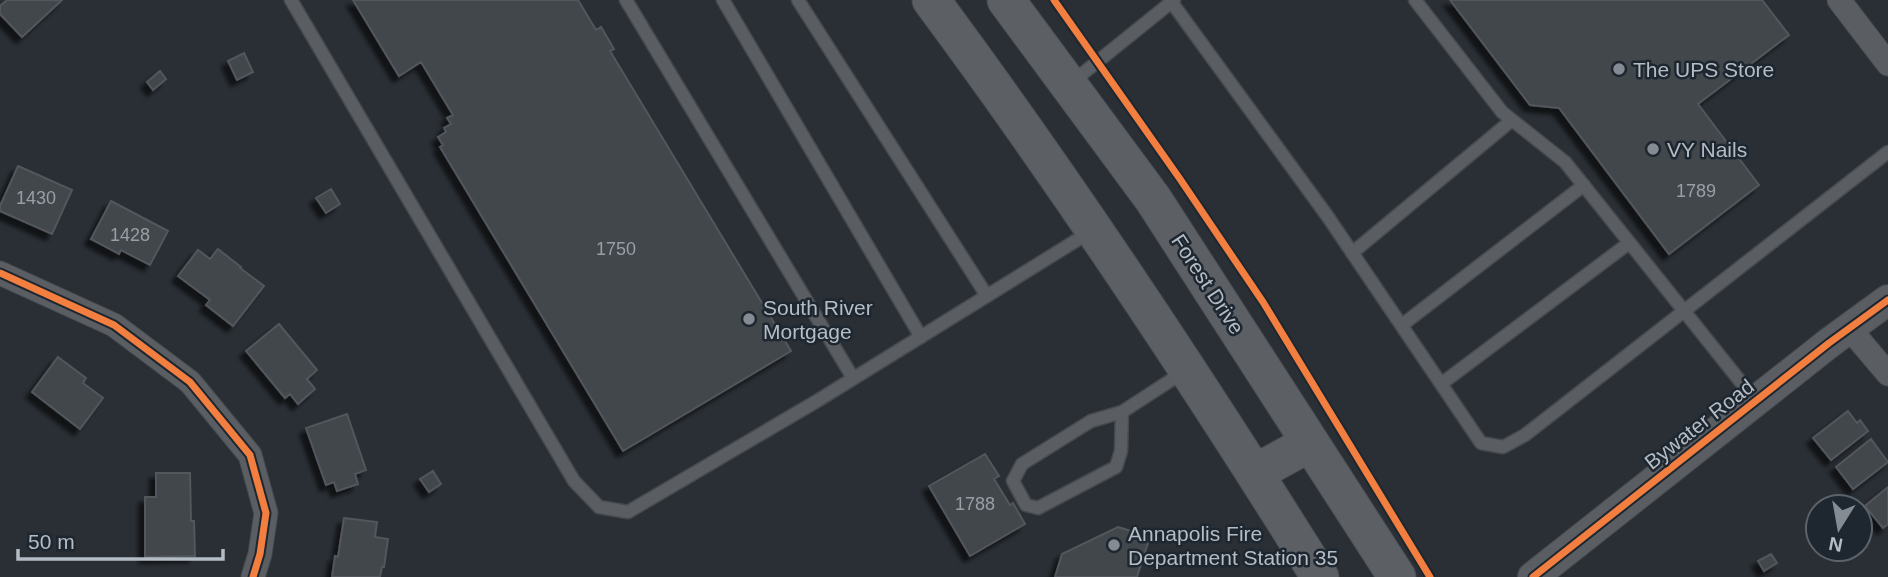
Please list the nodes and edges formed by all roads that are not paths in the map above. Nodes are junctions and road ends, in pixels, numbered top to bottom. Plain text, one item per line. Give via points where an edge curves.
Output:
1 (291, 0) edge
2 (626, 0) edge
3 (723, 0) edge
4 (798, 0) edge
5 (931, 0) edge
6 (1006, 0) edge
7 (1415, 0) edge
8 (1839, 0) edge
9 (1172, 1) edge
10 (1888, 64) edge
11 (1069, 85) junction
12 (1513, 120) junction
13 (1888, 152) edge
14 (1584, 185) junction
15 (1093, 230) junction
16 (1629, 243) junction
17 (1352, 253) junction
18 (0, 273) edge
19 (987, 296) junction
20 (1888, 300) edge
21 (1684, 312) junction
22 (1402, 326) junction
23 (1849, 328) junction
24 (921, 337) junction
25 (1188, 369) junction
26 (1888, 374) edge
27 (853, 378) junction
28 (1441, 384) junction
29 (1756, 401) junction
30 (1122, 412) junction
31 (1310, 443) junction
32 (1255, 473) junction
33 (253, 577) edge
34 (1320, 577) edge
35 (1397, 577) edge
36 (1533, 577) edge

1 - 27 lane via 575,481 599,507 628,512
2 - 27 lane
3 - 24 lane
4 - 19 lane
5 - 15 main road
6 - 11 main road, Forest Drive
7 - 12 lane
8 - 10 street
9 - 11 lane
9 - 17 lane
11 - 31 main road, Forest Drive via 1153,199
12 - 14 lane via 1566,162
12 - 17 lane
13 - 21 lane
14 - 16 lane
14 - 22 lane
15 - 19 lane
15 - 25 main road
16 - 21 lane
16 - 28 lane
17 - 22 lane
18 - 33 street via 114,325 190,382 250,456 266,513
19 - 24 lane
20 - 23 street, Bywater Road
21 - 28 lane via 1525,435 1503,447 1481,443
21 - 29 lane
22 - 28 lane
23 - 26 street
23 - 29 street, Bywater Road
24 - 27 lane
25 - 30 lane
25 - 32 main road
29 - 36 street, Bywater Road
30 - 30 lane via 1091,421 1022,464 1013,481 1026,505 1038,508 1116,467
31 - 32 main road
31 - 35 main road, Forest Drive
32 - 34 main road

